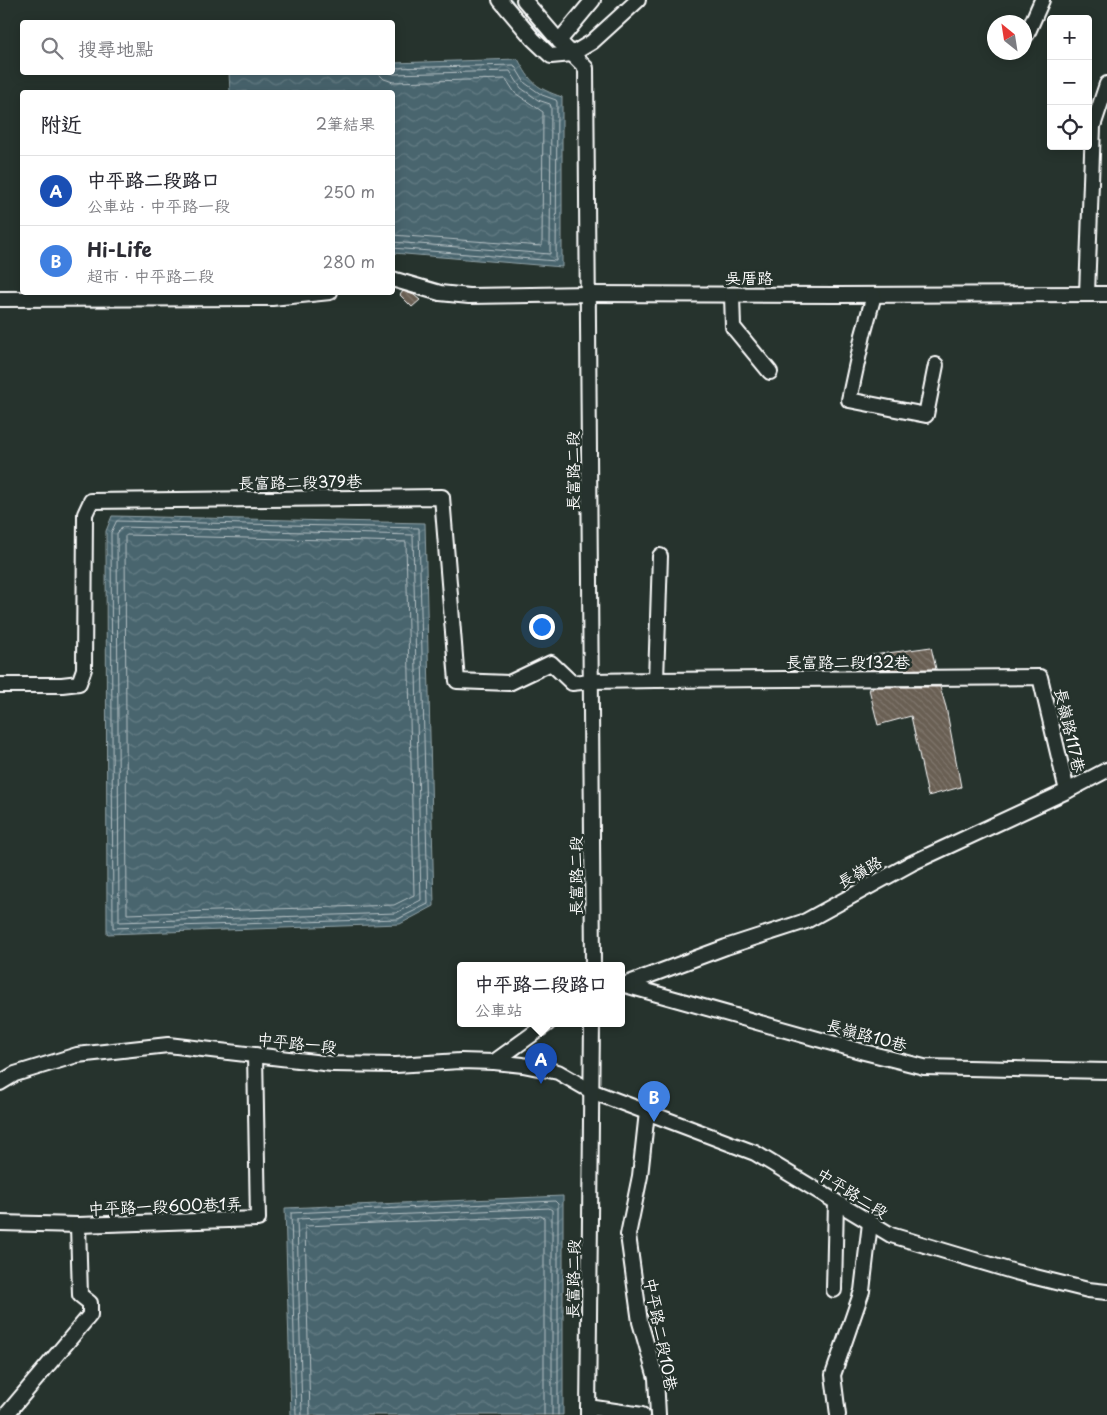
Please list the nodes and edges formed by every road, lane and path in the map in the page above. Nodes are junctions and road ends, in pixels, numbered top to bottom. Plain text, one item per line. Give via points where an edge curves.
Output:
1 (500, 0) edge
2 (524, 0) edge
3 (592, 0) edge
4 (638, 0) edge
5 (1042, 0) edge
6 (1032, 23) edge
7 (559, 41) junction
8 (572, 54) junction
9 (1107, 84) edge
10 (395, 279) edge
11 (589, 294) junction
12 (1087, 294) junction
13 (1107, 294) edge
14 (301, 295) edge
15 (732, 295) junction
16 (874, 295) junction
17 (0, 299) edge
18 (936, 365) dead end
19 (770, 372) dead end
20 (660, 556) dead end
21 (1040, 678) joint
22 (656, 680) junction
23 (591, 681) junction
24 (0, 685) edge
25 (1107, 770) edge
26 (1067, 792) junction
27 (593, 962) edge
28 (625, 984) edge
29 (625, 986) edge
30 (542, 1027) edge
31 (592, 1027) edge
32 (255, 1055) junction
33 (494, 1062) junction
34 (1107, 1072) edge
35 (0, 1083) edge
36 (592, 1091) junction
37 (647, 1112) junction
38 (836, 1202) junction
39 (0, 1223) edge
40 (870, 1223) junction
41 (78, 1225) junction
42 (834, 1290) dead end
43 (1107, 1292) edge
44 (588, 1411) edge
45 (6, 1415) edge
46 (642, 1415) edge
47 (658, 1415) edge
48 (838, 1415) edge

1 - 8 street via 551,56
2 - 7 street, 長富路二段
3 - 7 street
4 - 8 street via 592,42
5 - 6 street
7 - 8 street, 長富路二段
8 - 11 street, 長富路二段 via 586,68
9 - 12 street via 1094,126
10 - 11 street, 吳厝路 via 440,293 468,296
11 - 15 street, 吳厝路
11 - 23 street, 長富路二段
12 - 13 street, 吳厝路
12 - 16 street, 吳厝路
14 - 17 street via 272,298
15 - 16 street, 吳厝路
15 - 19 street via 733,327
16 - 18 street via 849,400 926,415
20 - 22 street
21 - 22 street, 長富路二段132巷
21 - 26 street, 長嶺路117巷
22 - 23 street, 長富路二段132巷
23 - 24 street, 長富路二段379巷 via 572,683 550,663 509,683 457,681 442,497 91,501 85,514 84,669 79,683
23 - 27 street, 長富路二段
25 - 26 street, 長嶺路
26 - 28 street, 長嶺路 via 912,863 806,921
29 - 34 street, 長嶺路10巷 via 924,1067
30 - 33 street
31 - 36 street, 長富路二段
32 - 33 street, 中平路一段 via 332,1064
32 - 35 street, 中平路一段 via 168,1045 76,1055 15,1074
32 - 41 street, 中平路一段600巷1弄 via 258,1218
33 - 36 street, 中平路一段 via 558,1072
36 - 37 street, 中平路二段
36 - 44 street, 長富路二段
37 - 38 street, 中平路二段 via 754,1153
37 - 47 street, 中平路二段10巷 via 640,1176 628,1235 640,1322 656,1378
38 - 40 street, 中平路二段
38 - 42 street
39 - 41 street, 中平路一段600巷1弄
40 - 43 street, 中平路二段 via 890,1235 1015,1272
40 - 48 street via 862,1292 833,1375
41 - 45 street via 80,1295 90,1303 90,1315
44 - 46 street

